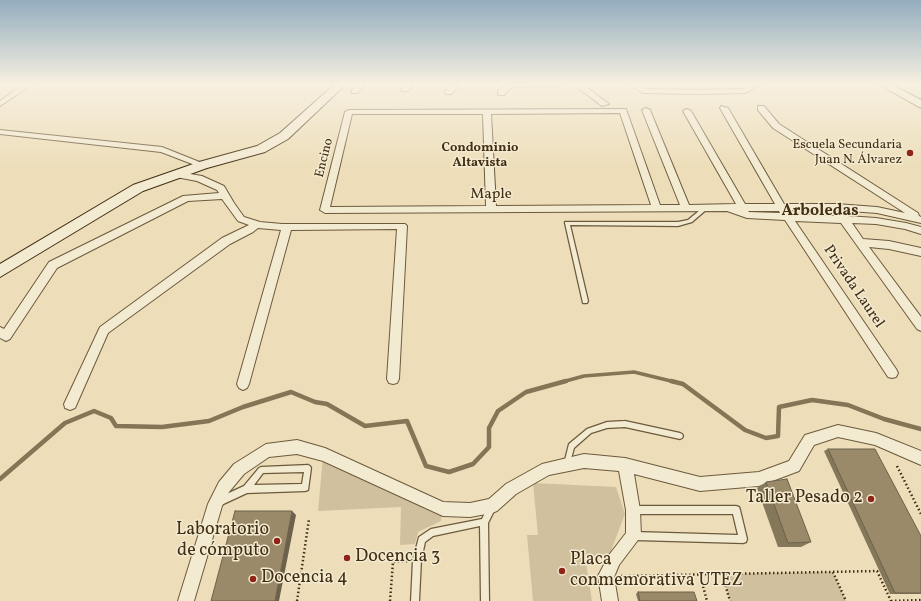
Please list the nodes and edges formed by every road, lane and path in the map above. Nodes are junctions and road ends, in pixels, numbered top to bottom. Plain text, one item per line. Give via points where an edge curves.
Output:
1 (310, 112) edge
2 (349, 112) edge
3 (355, 112) edge
4 (552, 112) edge
5 (623, 112) edge
6 (647, 112) edge
7 (688, 112) edge
8 (726, 112) edge
9 (764, 112) edge
10 (487, 113) junction
11 (0, 132) edge
12 (203, 165) junction
13 (178, 175) junction
14 (226, 196) junction
15 (656, 207) junction
16 (781, 207) junction
17 (836, 207) junction
18 (686, 208) junction
19 (705, 208) junction
20 (491, 209) junction
21 (325, 210) joint
22 (744, 211) junction
23 (788, 217) junction
24 (843, 219) junction
25 (921, 219) edge
26 (256, 224) junction
27 (287, 227) junction
28 (921, 231) edge
29 (860, 242) junction
30 (921, 252) edge
31 (0, 271) edge
32 (585, 300) dead end
33 (921, 326) edge
34 (0, 332) edge
35 (892, 373) dead end
36 (393, 379) dead end
37 (244, 384) dead end
38 (70, 404) dead end
39 (680, 436) dead end
40 (921, 458) edge
41 (567, 465) junction
42 (625, 465) junction
43 (897, 466) dead end
44 (247, 489) junction
45 (215, 504) junction
46 (492, 506) junction
47 (633, 510) junction
48 (921, 514) edge
49 (309, 519) dead end
50 (484, 522) junction
51 (632, 536) junction
52 (417, 560) junction
53 (834, 572) junction
54 (722, 574) junction
55 (700, 575) junction
56 (606, 576) junction
57 (921, 600) edge
58 (186, 601) edge
59 (297, 601) edge
60 (390, 601) edge
61 (415, 601) edge
62 (485, 601) edge
63 (610, 601) edge
64 (708, 601) edge
65 (730, 601) edge
66 (846, 601) edge
67 (891, 601) edge

1 - 12 main road via 284,136 261,149
2 - 21 street, Encino
3 - 10 street, Encino
4 - 10 street
5 - 15 street
6 - 18 street
7 - 22 street
8 - 16 street
9 - 25 street via 776,126
10 - 20 street
11 - 12 street via 162,150
12 - 13 main road
13 - 14 street via 199,178 222,188
13 - 31 main road via 138,188
14 - 26 street via 241,219
14 - 34 street via 186,198 54,265 6,336
15 - 18 street, Maple
15 - 20 street, Maple
16 - 17 street
16 - 22 street
16 - 23 street, Privada Laurel
17 - 24 street
17 - 25 street via 877,210
18 - 19 street, Maple
19 - 22 street, Maple
19 - 32 lane via 690,221 678,224 567,223
20 - 21 street, Maple
22 - 23 street
23 - 24 street
23 - 35 street, Privada Laurel
24 - 28 street via 876,221
24 - 29 street
26 - 27 street
26 - 38 street via 250,230 226,241 104,330
27 - 36 street via 402,226
27 - 37 street
29 - 30 street
29 - 33 street
39 - 41 lane via 625,424 606,425 589,431 571,446
40 - 42 street via 876,439 838,431 810,440 794,466 759,479 700,484
41 - 42 street via 584,461
41 - 46 street via 547,469 510,489
42 - 47 street
43 - 48 path
44 - 44 lane via 305,487 308,468 261,470
44 - 45 lane
45 - 46 street via 224,486 239,469 266,451 297,447 325,455 443,509 470,510
45 - 58 street
46 - 50 lane
47 - 51 street
47 - 51 lane via 736,510 743,539
49 - 59 path
50 - 52 lane via 431,533 422,540
50 - 62 lane
51 - 56 street via 614,560
52 - 60 path via 393,562
52 - 61 lane
53 - 54 path
53 - 66 path
53 - 67 path via 877,572
54 - 55 path
54 - 65 path
55 - 56 path
55 - 64 path
56 - 63 street
57 - 67 path

